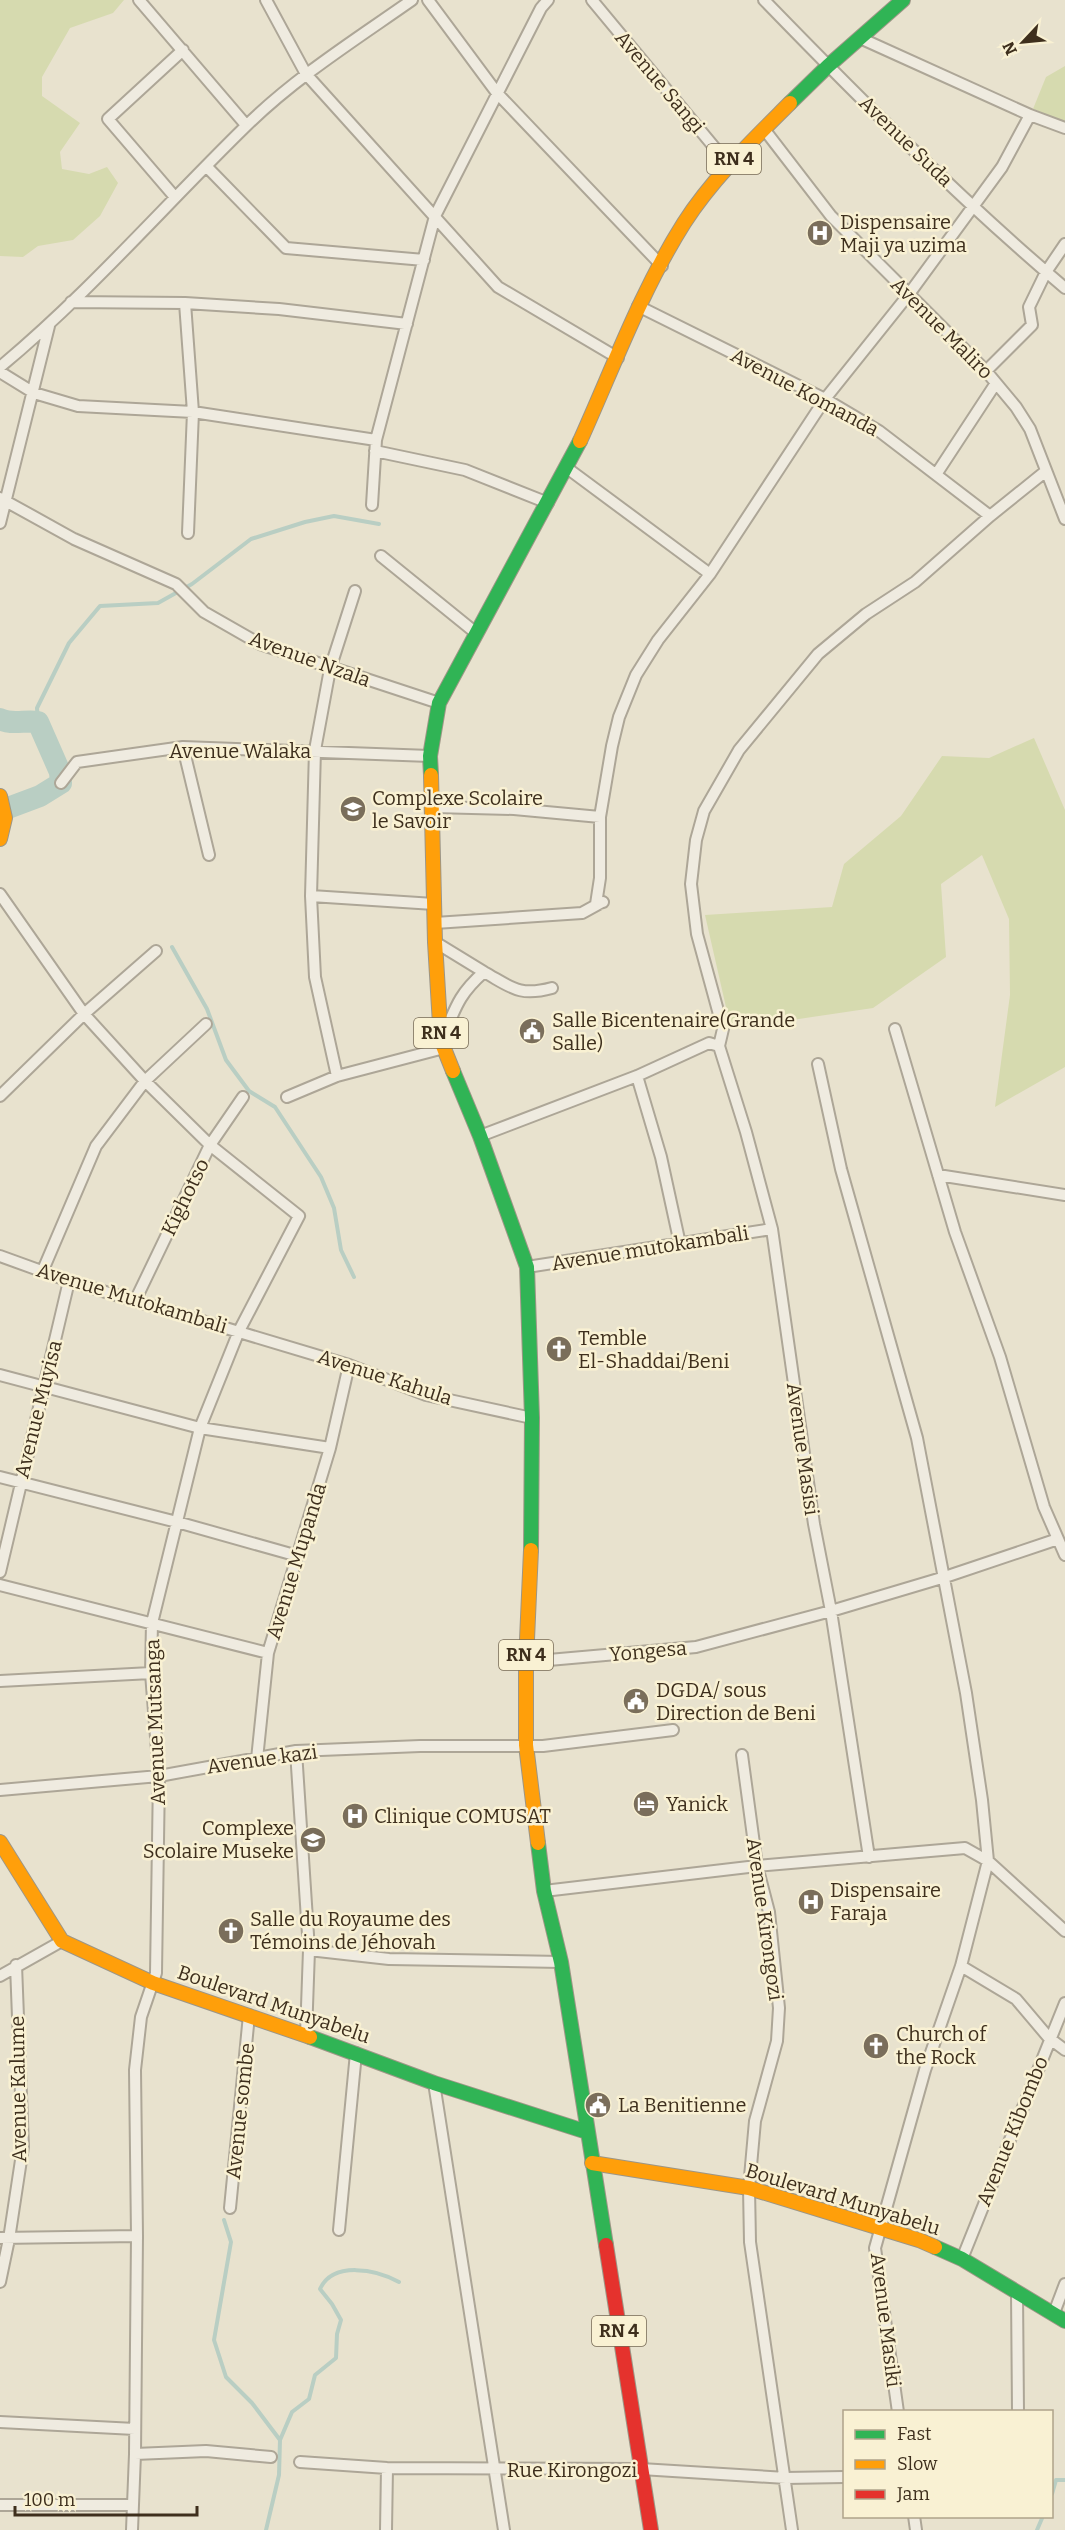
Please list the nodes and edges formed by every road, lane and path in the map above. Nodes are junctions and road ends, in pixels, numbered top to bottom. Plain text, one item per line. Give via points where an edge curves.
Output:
1 (139, 0) edge
2 (266, 0) edge
3 (412, 0) edge
4 (428, 0) edge
5 (548, 0) edge
6 (592, 0) edge
7 (764, 0) edge
8 (903, 0) edge
9 (860, 38) junction
10 (183, 50) junction
11 (828, 66) junction
12 (306, 74) junction
13 (497, 93) junction
14 (1030, 115) junction
15 (246, 125) junction
16 (1065, 128) edge
17 (764, 129) junction
18 (729, 165) junction
19 (207, 167) junction
20 (174, 196) junction
21 (974, 206) junction
22 (435, 216) junction
23 (1065, 244) edge
24 (424, 260) junction
25 (662, 266) junction
26 (1046, 272) junction
27 (1065, 288) edge
28 (909, 294) junction
29 (71, 303) junction
30 (186, 303) junction
31 (638, 306) junction
32 (407, 324) junction
33 (49, 326) junction
34 (618, 358) junction
35 (0, 370) edge
36 (986, 371) junction
37 (996, 382) junction
38 (33, 393) junction
39 (825, 399) junction
40 (193, 412) junction
41 (376, 445) junction
42 (567, 468) junction
43 (1046, 471) junction
44 (937, 473) junction
45 (2, 499) edge
46 (548, 502) junction
47 (372, 505) dead end
48 (990, 516) junction
49 (1065, 519) edge
50 (0, 523) edge
51 (188, 533) dead end
52 (381, 556) dead end
53 (710, 574) junction
54 (355, 591) dead end
55 (476, 633) junction
56 (330, 669) junction
57 (439, 703) junction
58 (183, 747) junction
59 (315, 750) junction
60 (430, 756) junction
61 (61, 783) dead end
62 (1, 798) edge
63 (433, 807) junction
64 (600, 817) junction
65 (0, 839) edge
66 (208, 855) dead end
67 (0, 894) edge
68 (311, 896) junction
69 (434, 904) junction
70 (435, 923) junction
71 (435, 942) junction
72 (156, 951) dead end
73 (484, 972) junction
74 (552, 988) dead end
75 (84, 1014) junction
76 (206, 1024) dead end
77 (895, 1029) dead end
78 (443, 1045) junction
79 (719, 1046) junction
80 (818, 1064) dead end
81 (337, 1076) junction
82 (637, 1076) junction
83 (145, 1081) junction
84 (0, 1096) edge
85 (243, 1097) dead end
86 (287, 1097) dead end
87 (480, 1136) junction
88 (210, 1144) junction
89 (938, 1175) junction
90 (1065, 1195) edge
91 (772, 1229) junction
92 (680, 1244) junction
93 (0, 1256) edge
94 (527, 1268) junction
95 (43, 1270) junction
96 (69, 1281) junction
97 (135, 1301) junction
98 (239, 1331) junction
99 (349, 1365) junction
100 (0, 1375) edge
101 (43, 1385) junction
102 (532, 1418) junction
103 (200, 1428) junction
104 (330, 1448) junction
105 (0, 1477) edge
106 (20, 1482) junction
107 (177, 1522) junction
108 (1058, 1539) junction
109 (1065, 1555) edge
110 (298, 1556) junction
111 (0, 1572) edge
112 (945, 1576) junction
113 (0, 1585) edge
114 (831, 1611) junction
115 (152, 1623) junction
116 (268, 1653) junction
117 (526, 1662) junction
118 (151, 1672) junction
119 (0, 1681) edge
120 (673, 1730) dead end
121 (526, 1745) junction
122 (296, 1751) junction
123 (742, 1755) dead end
124 (257, 1759) junction
125 (159, 1776) junction
126 (0, 1790) edge
127 (0, 1842) edge
128 (869, 1857) junction
129 (988, 1861) junction
130 (757, 1866) junction
131 (544, 1891) junction
132 (1065, 1931) edge
133 (62, 1941) junction
134 (309, 1950) junction
135 (561, 1962) junction
136 (16, 1965) junction
137 (961, 1966) junction
138 (0, 1976) edge
139 (153, 1983) junction
140 (1065, 2003) edge
141 (249, 2015) junction
142 (306, 2035) junction
143 (1049, 2038) junction
144 (1065, 2050) edge
145 (356, 2053) junction
146 (434, 2083) junction
147 (587, 2132) junction
148 (592, 2163) junction
149 (748, 2188) junction
150 (230, 2208) dead end
151 (879, 2228) junction
152 (339, 2230) dead end
153 (138, 2236) junction
154 (5, 2238) edge
155 (962, 2259) junction
156 (0, 2282) edge
157 (1065, 2284) edge
158 (1017, 2292) junction
159 (1059, 2317) edge
160 (898, 2410) edge
161 (1018, 2410) edge
162 (0, 2422) edge
163 (135, 2429) junction
164 (135, 2454) junction
165 (272, 2457) dead end
166 (300, 2462) dead end
167 (387, 2468) junction
168 (641, 2469) junction
169 (496, 2470) junction
170 (843, 2477) edge
171 (786, 2478) junction
172 (0, 2505) edge
173 (131, 2505) junction
174 (132, 2530) edge
175 (386, 2530) edge
176 (504, 2530) edge
177 (651, 2530) edge
178 (792, 2530) edge

1 - 10 street
2 - 12 street
3 - 12 street
4 - 13 street
5 - 13 street
6 - 18 street, Avenue Sangi
7 - 11 street, Avenue Suda
8 - 9 main road, RN 4
9 - 11 main road, RN 4
9 - 14 street
10 - 15 street
10 - 20 street via 108,119
11 - 17 main road, RN 4
11 - 21 street, Avenue Suda
12 - 15 street
12 - 22 street
13 - 22 street
13 - 25 street
14 - 16 street
14 - 21 street via 1002,167
15 - 19 street
17 - 18 main road, RN 4
17 - 28 street, Avenue Maliro via 831,216
18 - 25 main road, RN 4 via 685,222
19 - 20 street
19 - 24 street via 286,248
20 - 29 street
21 - 26 street, Avenue Suda
21 - 28 street
22 - 24 street
22 - 34 street via 498,287
23 - 26 street
24 - 32 street
25 - 31 main road, RN 4
26 - 27 street, Avenue Suda
26 - 36 street via 1029,307 1032,325
28 - 36 street, Avenue Maliro
28 - 39 street
29 - 30 street
29 - 33 street
30 - 32 street
30 - 40 street
31 - 34 main road, RN 4
31 - 39 street, Avenue Komanda
32 - 41 street
33 - 35 street
33 - 38 street
34 - 42 main road, RN 4
35 - 38 street
36 - 37 street, Avenue Maliro
37 - 43 street, Avenue Maliro via 1030,429
37 - 44 street
38 - 40 street via 78,406
38 - 45 street
39 - 44 street, Avenue Komanda via 879,431
39 - 53 street
40 - 41 street
40 - 51 street
41 - 46 street via 465,471
41 - 47 street
42 - 46 main road, RN 4
42 - 53 street
43 - 48 street, Avenue Masisi
43 - 49 street, Avenue Maliro
44 - 48 street, Avenue Komanda
45 - 50 street
45 - 56 street, Avenue Nzala via 74,539 176,584 204,612 260,644
46 - 55 main road, RN 4
48 - 79 street, Avenue Masisi via 915,582 866,614 818,654 739,750 704,811 691,884 698,934 723,1029
52 - 55 street
53 - 64 street via 636,675 616,727
54 - 56 street
55 - 57 main road, RN 4
56 - 57 street, Avenue Nzala
56 - 59 street
57 - 60 main road, RN 4
58 - 59 street, Avenue Walaka
58 - 61 street, Avenue Walaka via 77,762
58 - 66 street
59 - 60 street, Avenue Walaka
59 - 68 street
60 - 63 main road, RN 4
62 - 65 main road via 5,818
63 - 64 street
63 - 69 main road, RN 4
64 - 70 street via 596,904 603,902 582,913
67 - 75 street
68 - 69 street
68 - 81 street via 315,977
69 - 70 main road, RN 4
70 - 71 main road, RN 4
71 - 73 street
71 - 78 main road, RN 4
72 - 75 street
73 - 74 street via 517,990 533,993
73 - 78 street via 458,1000
75 - 83 street
75 - 84 street
76 - 83 street
77 - 89 street
78 - 81 street
78 - 87 main road, RN 4
79 - 82 street via 709,1043
79 - 91 street, Avenue Masisi
80 - 112 street via 841,1169 917,1438
81 - 86 street
82 - 87 street
82 - 92 street
83 - 88 street
83 - 95 street via 96,1146
85 - 88 street, Kighotso
87 - 94 main road, RN 4
88 - 97 street, Kighotso
88 - 98 street, Avenue Mutokambali via 299,1216
89 - 90 street
89 - 108 street via 1000,1357 1044,1507
91 - 92 street, Avenue mutokambali
91 - 114 street, Avenue Masisi via 814,1524
92 - 94 street, Avenue mutokambali
93 - 95 street, Avenue Mutokambali
94 - 102 main road, RN 4
95 - 96 street, Avenue Mutokambali
96 - 97 street, Avenue Mutokambali
96 - 101 street, Avenue Muyisa
97 - 98 street, Avenue Mutokambali
98 - 99 street, Avenue Kahula
98 - 103 street, Avenue Mutsanga
99 - 102 street, Avenue Kahula via 426,1395
99 - 104 street, Avenue Mupanda
100 - 101 street
101 - 103 street
101 - 106 street, Avenue Muyisa
102 - 117 main road, RN 4
103 - 104 street
103 - 107 street, Avenue Mutsanga
104 - 110 street, Avenue Mupanda
105 - 106 street
106 - 107 street
106 - 111 street, Avenue Muyisa
107 - 110 street
107 - 115 street, Avenue Mutsanga
108 - 109 street
108 - 112 street, Yongesa
110 - 116 street, Avenue Mupanda
112 - 114 street, Yongesa
112 - 129 street via 974,1746
113 - 115 street
114 - 117 street, Yongesa via 696,1647
114 - 128 street, Avenue Masisi
115 - 116 street
115 - 118 street, Avenue Mutsanga
116 - 124 street, Avenue Mupanda
117 - 121 main road, RN 4
118 - 119 street
118 - 125 street, Avenue Mutsanga
120 - 121 street, Avenue kazi
121 - 122 street, Avenue kazi
121 - 131 main road, RN 4
122 - 124 street, Avenue kazi
122 - 134 street
123 - 130 street, Avenue Kirongozi
124 - 125 street, Avenue kazi
125 - 126 street, Avenue kazi
125 - 139 street, Avenue Mutsanga
127 - 133 main road
128 - 129 street via 965,1848
128 - 130 street
129 - 132 street
129 - 137 street, Avenue Masiki
130 - 131 street
130 - 149 street, Avenue Kirongozi via 769,1912 779,2008 777,2041 754,2121
131 - 135 main road, RN 4
133 - 136 street
133 - 139 main road, Boulevard Munyabelu
134 - 135 street via 389,1959
134 - 142 street
135 - 147 main road, RN 4
136 - 138 street
136 - 154 street, Avenue Kalume via 22,2147
137 - 143 street via 1016,1999
137 - 151 street, Avenue Masiki via 925,2070
139 - 141 main road, Boulevard Munyabelu
139 - 153 street, Avenue Mutsanga via 141,2017 135,2070
140 - 143 street, Avenue Kibombo
141 - 142 main road, Boulevard Munyabelu
141 - 150 street, Avenue sombe
142 - 145 main road, Boulevard Munyabelu
143 - 144 street
143 - 155 street, Avenue Kibombo
145 - 146 main road, Boulevard Munyabelu
145 - 152 street
146 - 147 main road, Boulevard Munyabelu
146 - 169 street
147 - 148 main road, RN 4
148 - 149 main road, Boulevard Munyabelu
148 - 168 main road, RN 4
149 - 151 main road, Boulevard Munyabelu
149 - 171 street, Avenue Kirongozi via 750,2242
151 - 155 main road, Boulevard Munyabelu
151 - 160 street, Avenue Masiki via 875,2248
153 - 154 street
153 - 163 street, Avenue Mutsanga
154 - 156 street, Avenue Kalume
155 - 158 main road, Boulevard Munyabelu
157 - 159 street
158 - 159 main road, Boulevard Munyabelu
158 - 161 street
162 - 163 street
163 - 164 street, Avenue Mutsanga
164 - 165 street via 206,2451
164 - 173 street, Avenue Mutsanga
166 - 167 street, Rue Kirongozi
167 - 169 street, Rue Kirongozi
167 - 175 street
168 - 169 street, Rue Kirongozi
168 - 171 street, Rue Kirongozi
168 - 177 main road, RN 4
169 - 176 street
170 - 171 street, Rue Kirongozi
171 - 178 street, Avenue Kirongozi
172 - 173 street
173 - 174 street, Avenue Mutsanga

